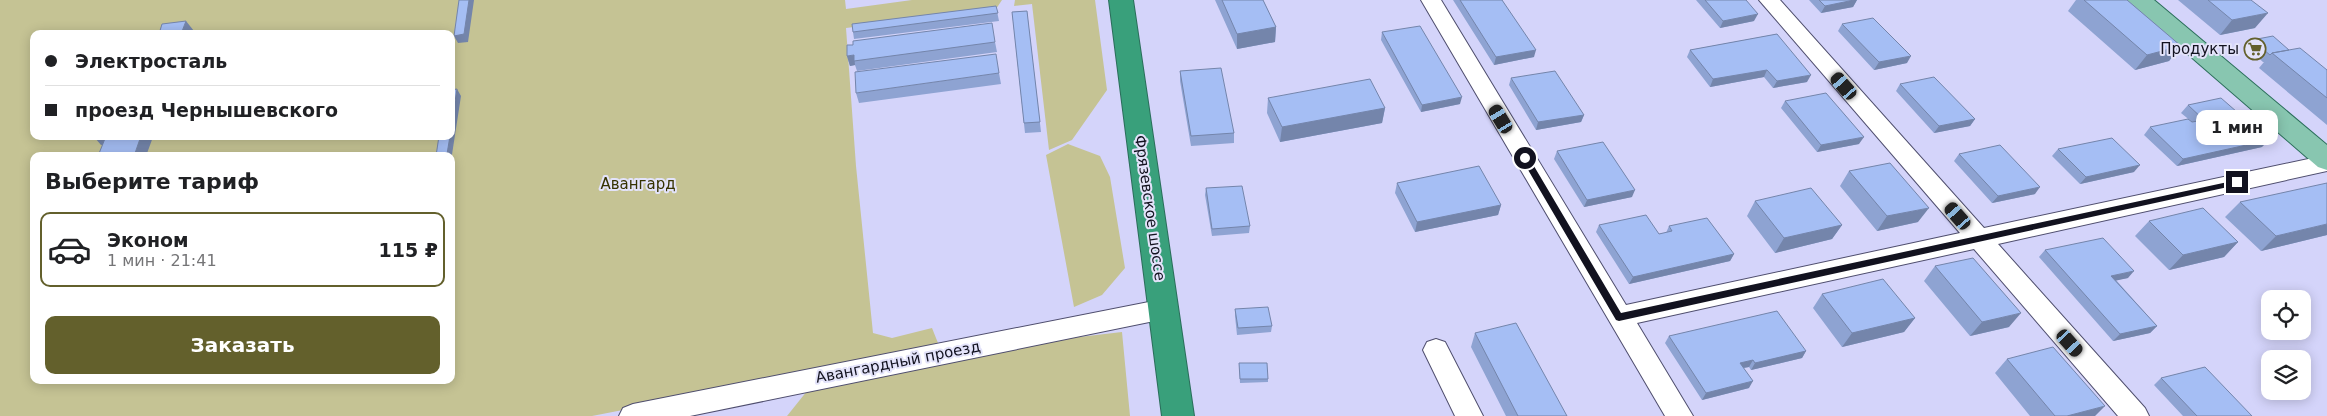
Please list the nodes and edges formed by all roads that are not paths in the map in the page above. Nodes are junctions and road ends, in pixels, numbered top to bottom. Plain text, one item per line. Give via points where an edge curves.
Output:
1 (1121, 0) edge
2 (1431, 0) edge
3 (1769, 0) edge
4 (2140, 0) edge
5 (2327, 161) edge
6 (1978, 239) junction
7 (1164, 309) junction
8 (1619, 317) junction
9 (1436, 350) dead end
10 (633, 416) edge
11 (1178, 416) edge
12 (1469, 416) edge
13 (1679, 416) edge
14 (2135, 416) edge

1 - 7 highway, Фрязевское шоссе
2 - 8 street
3 - 6 street
4 - 5 main road
5 - 6 street
6 - 8 street
6 - 14 street
7 - 10 street, Авангардный проезд
7 - 11 highway, Фрязевское шоссе
8 - 13 street
9 - 12 street

